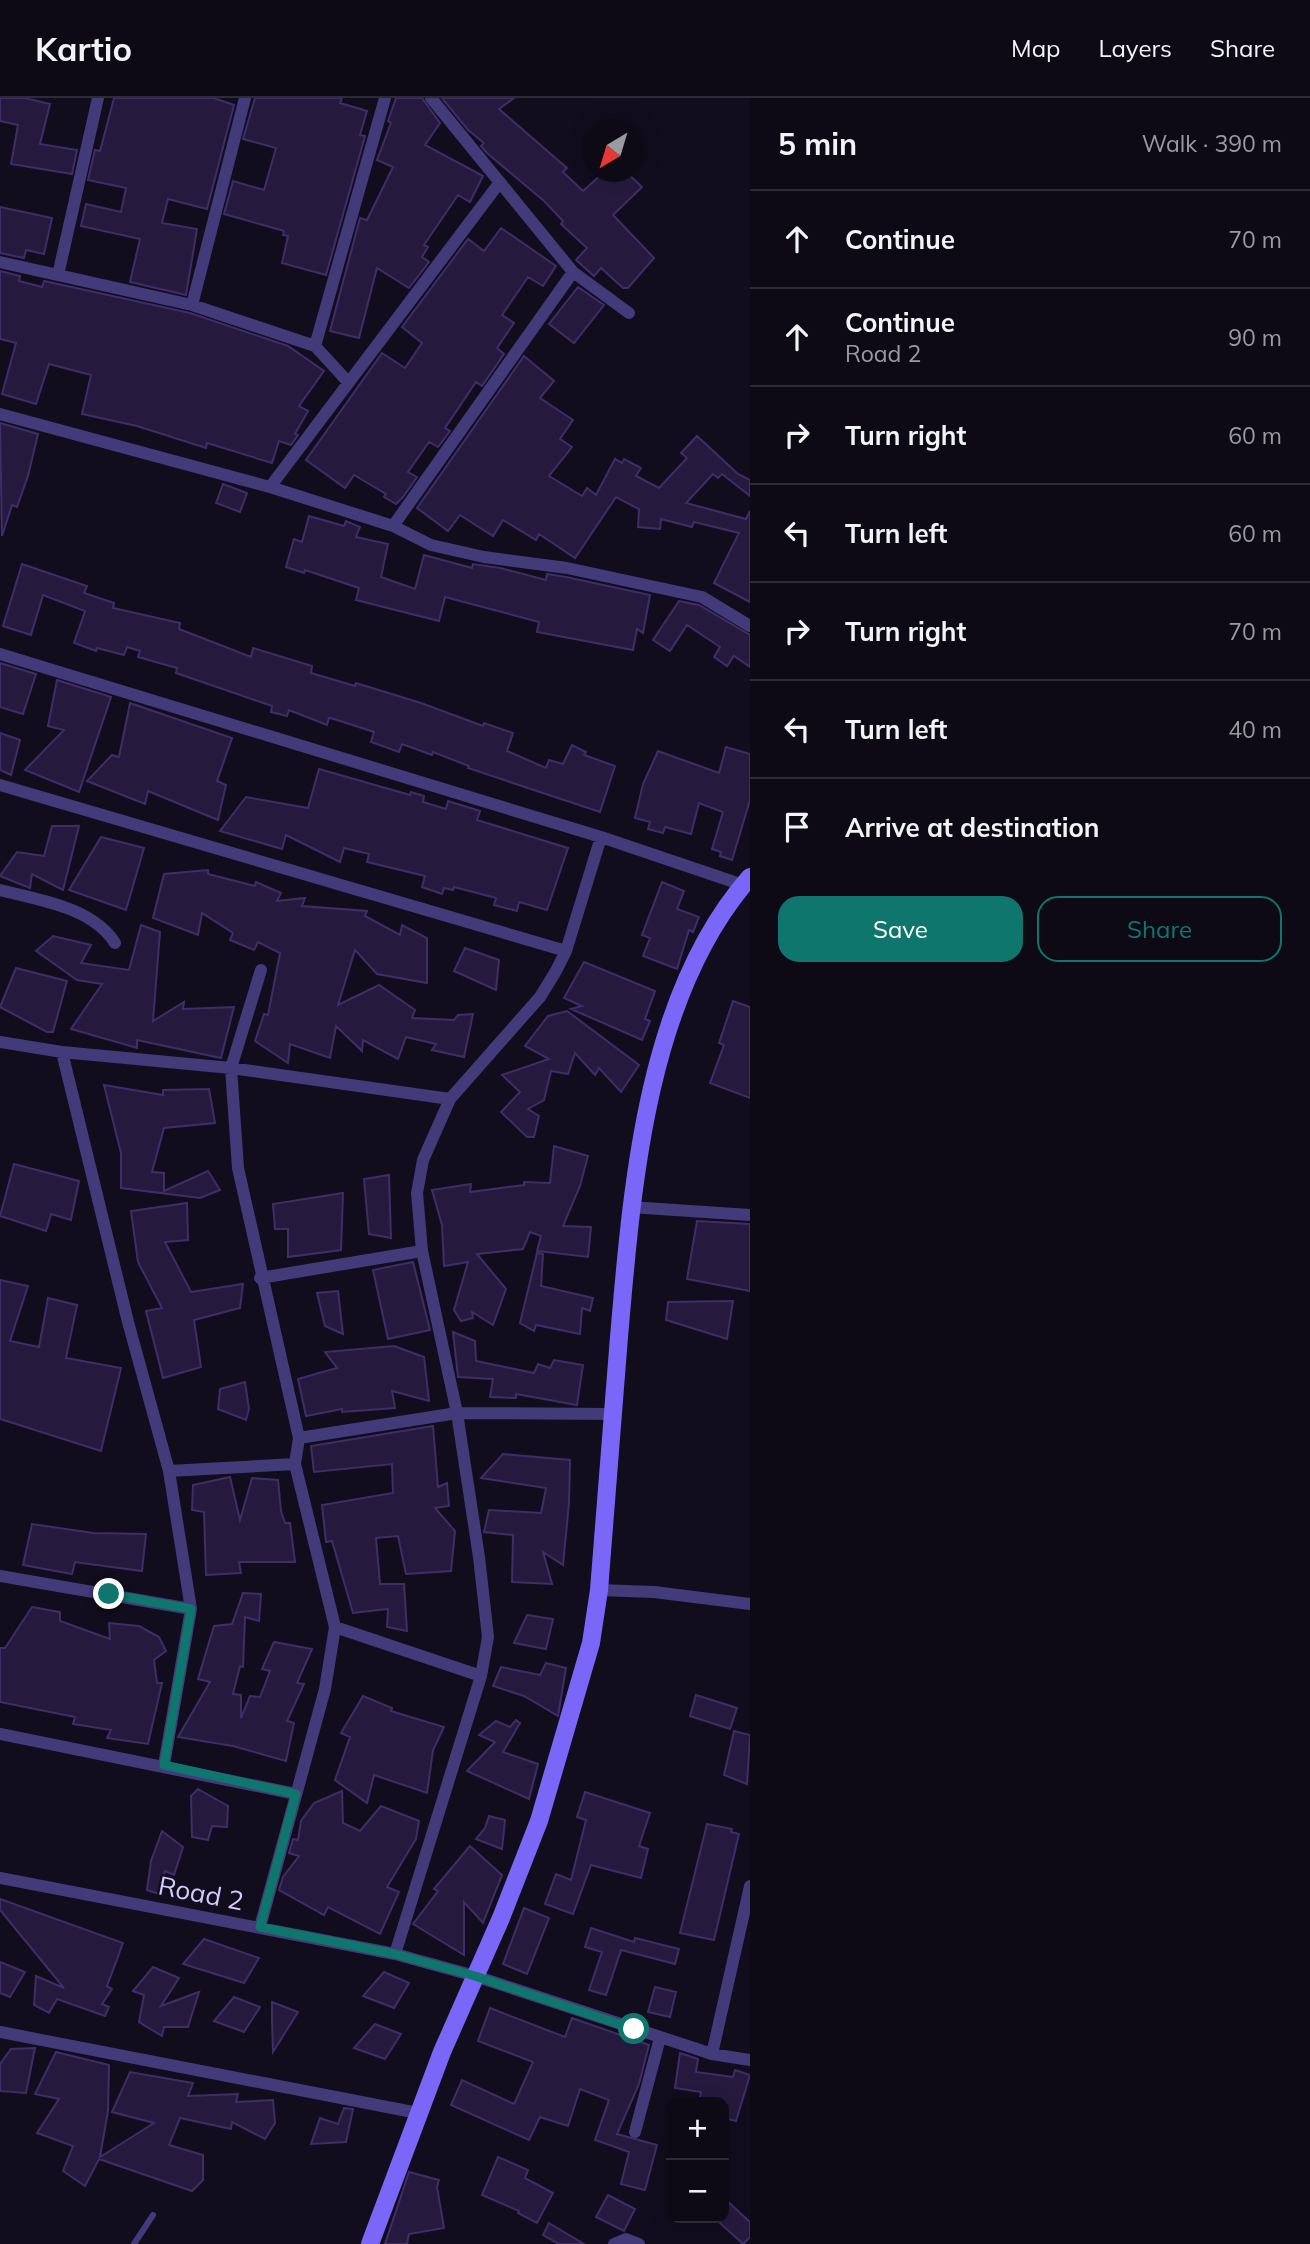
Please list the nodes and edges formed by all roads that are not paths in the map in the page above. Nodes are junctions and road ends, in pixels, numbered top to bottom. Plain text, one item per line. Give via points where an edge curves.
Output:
1 (98, 98) edge
2 (245, 98) edge
3 (385, 98) edge
4 (431, 98) edge
5 (500, 183) junction
6 (0, 261) edge
7 (573, 272) junction
8 (58, 275) junction
9 (192, 305) junction
10 (629, 313) dead end
11 (314, 346) junction
12 (348, 382) junction
13 (0, 414) edge
14 (270, 487) junction
15 (393, 526) junction
16 (750, 626) edge
17 (0, 654) edge
18 (0, 785) edge
19 (601, 836) junction
20 (747, 881) edge
21 (0, 890) edge
22 (115, 943) dead end
23 (566, 951) junction
24 (261, 970) dead end
25 (0, 1042) edge
26 (62, 1052) junction
27 (231, 1068) junction
28 (450, 1099) junction
29 (630, 1208) junction
30 (750, 1215) edge
31 (422, 1251) junction
32 (260, 1278) junction
33 (457, 1413) junction
34 (612, 1414) junction
35 (299, 1438) junction
36 (295, 1464) junction
37 (169, 1471) junction
38 (0, 1576) edge
39 (599, 1590) junction
40 (750, 1604) edge
41 (191, 1609) junction
42 (335, 1627) junction
43 (481, 1676) junction
44 (0, 1734) edge
45 (164, 1765) junction
46 (296, 1794) junction
47 (0, 1878) edge
48 (750, 1886) edge
49 (260, 1927) junction
50 (395, 1954) junction
51 (475, 1976) junction
52 (0, 2032) edge
53 (660, 2038) junction
54 (712, 2054) junction
55 (750, 2060) edge
56 (418, 2113) junction
57 (635, 2132) dead end
58 (153, 2215) dead end
59 (134, 2244) edge
60 (370, 2244) edge
61 (614, 2244) edge
62 (639, 2244) edge

1 - 8 street
2 - 9 street
3 - 11 street
4 - 5 street
5 - 7 street
5 - 12 street
6 - 8 street
7 - 10 street
7 - 15 street
8 - 9 street
9 - 11 street
11 - 12 street
12 - 14 street
13 - 14 street
14 - 15 street
15 - 16 street via 431,545 702,597
17 - 19 street
18 - 23 street
19 - 20 street
19 - 23 street
20 - 29 street via 727,904 686,980 659,1061
21 - 22 street via 90,917
23 - 28 street via 540,997
24 - 27 street
25 - 26 street
26 - 27 street
26 - 37 street
27 - 28 street
27 - 32 street via 238,1168
28 - 31 street via 423,1160 418,1193
29 - 30 street
29 - 34 street
31 - 32 street
31 - 33 street
32 - 35 street
33 - 34 street
33 - 35 street
33 - 43 street via 488,1637
34 - 39 street
35 - 36 street
36 - 37 street
36 - 42 street
37 - 41 street
38 - 41 street
39 - 40 street
39 - 51 street via 591,1643 539,1821
41 - 45 street
42 - 43 street
42 - 46 street via 326,1689
43 - 50 street
44 - 45 street
45 - 46 street
46 - 49 street
47 - 49 street, Road 2
48 - 54 street
49 - 50 street, Road 2
50 - 51 street, Road 2
51 - 53 street, Road 2
51 - 56 street
52 - 56 street
53 - 54 street, Road 2
53 - 57 street
54 - 55 street, Road 2
56 - 60 street
58 - 59 lane
61 - 62 street via 626,2239

